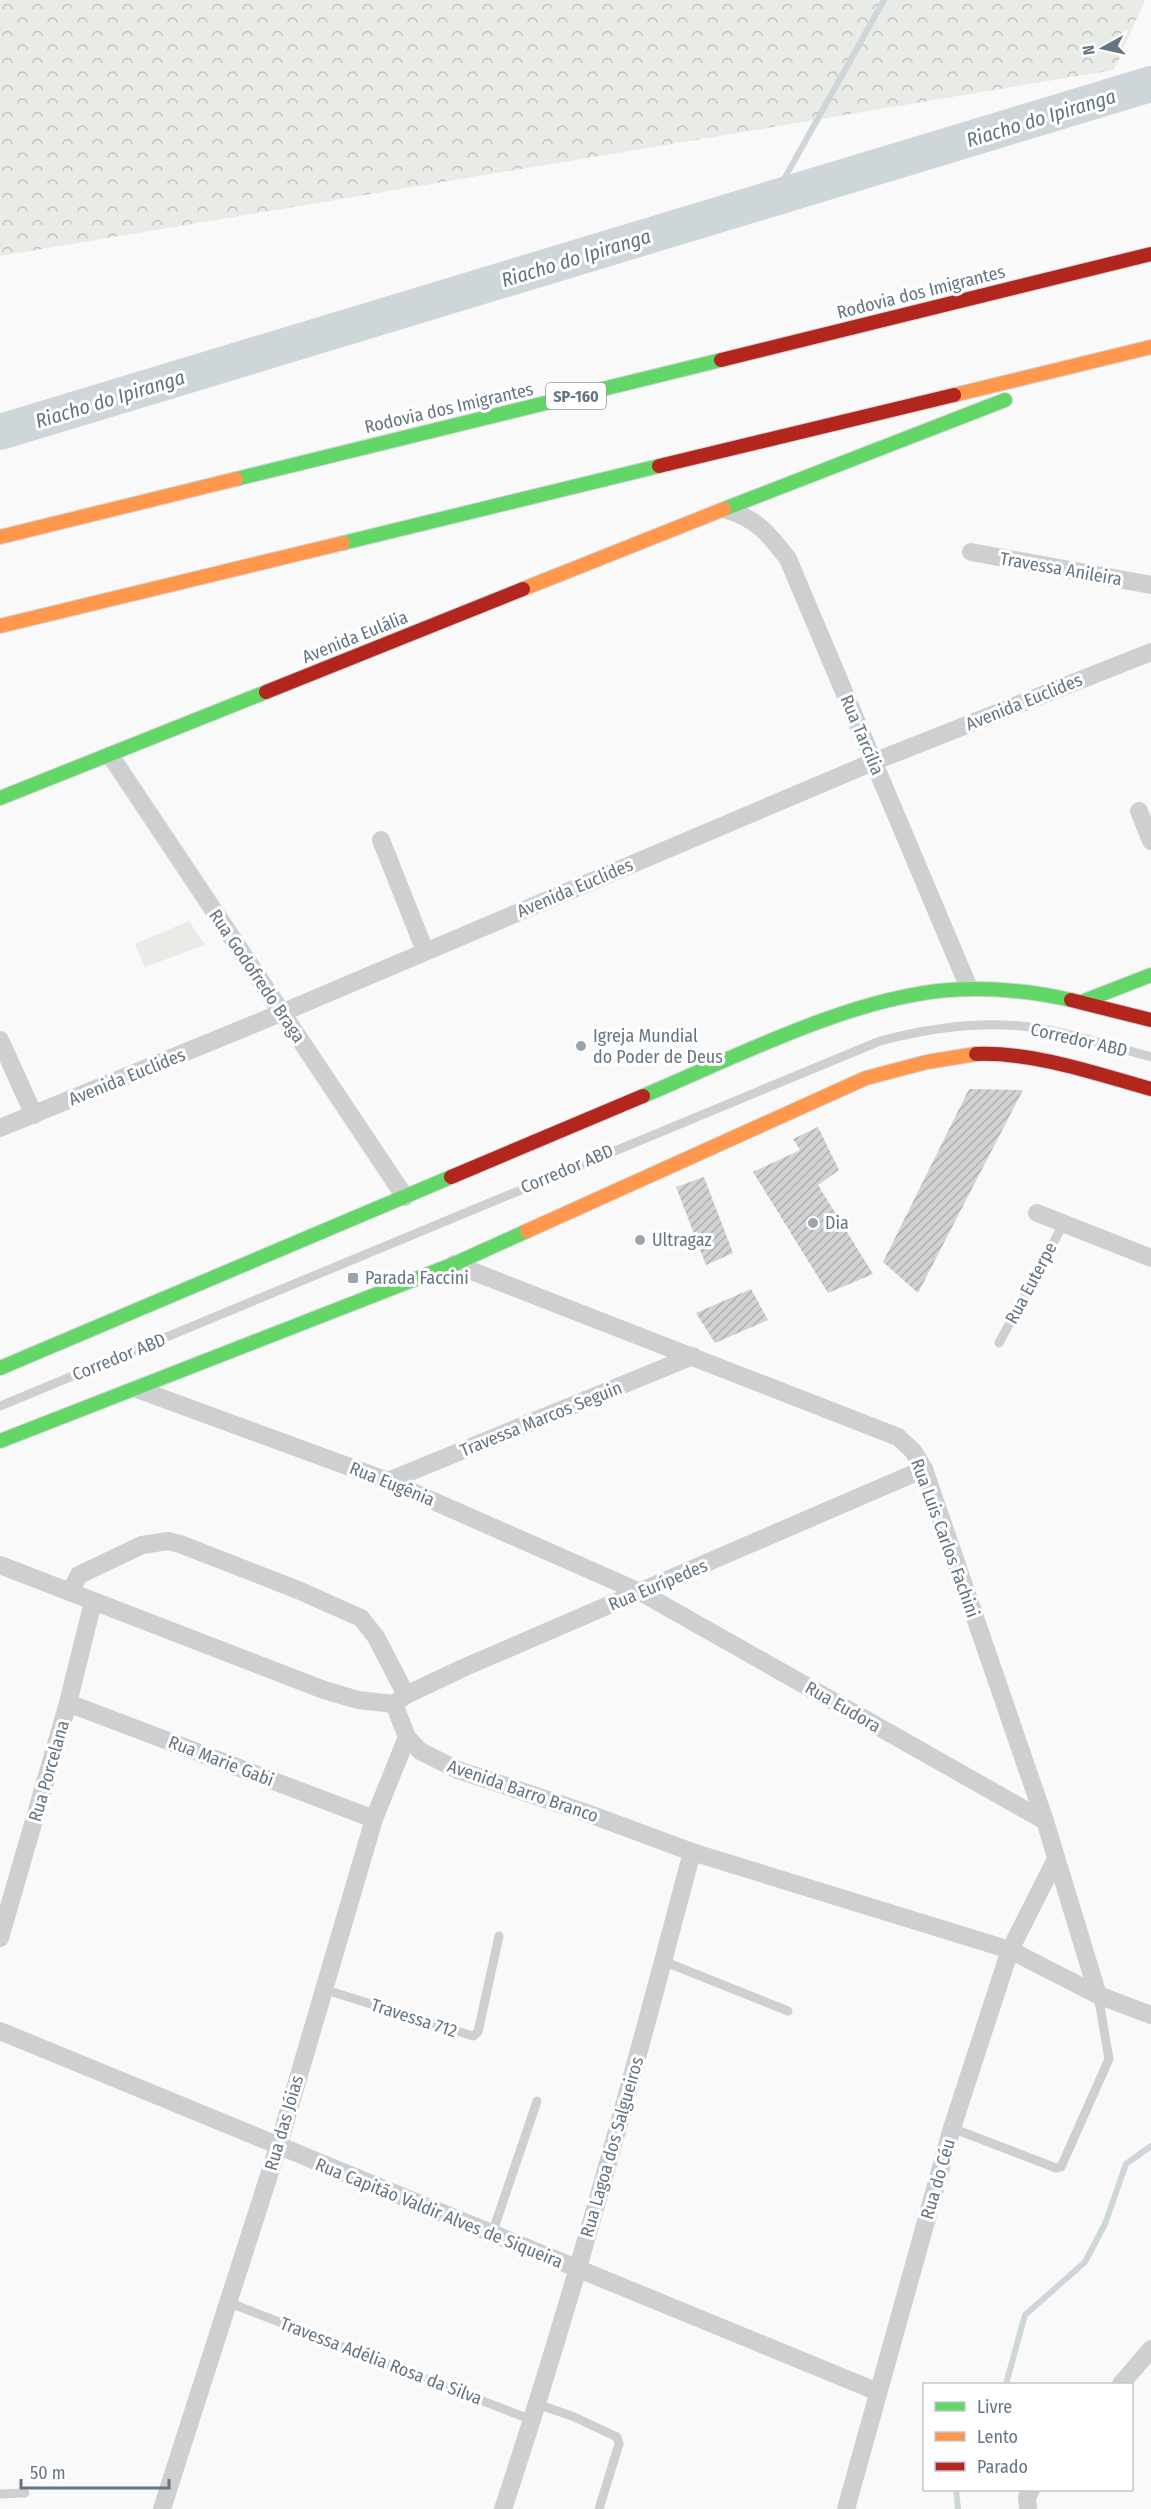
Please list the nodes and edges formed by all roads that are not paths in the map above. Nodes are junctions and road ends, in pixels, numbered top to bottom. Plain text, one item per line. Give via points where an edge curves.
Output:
1 (1151, 254) edge
2 (1151, 347) edge
3 (1122, 355) junction
4 (724, 509) junction
5 (0, 537) edge
6 (971, 552) dead end
7 (1151, 585) edge
8 (0, 626) edge
9 (1151, 652) edge
10 (110, 755) junction
11 (873, 762) junction
12 (0, 798) edge
13 (1139, 811) dead end
14 (381, 840) dead end
15 (1151, 841) edge
16 (425, 951) junction
17 (1151, 975) edge
18 (969, 988) junction
19 (1084, 1001) junction
20 (281, 1013) junction
21 (1151, 1020) edge
22 (0, 1040) edge
23 (1151, 1057) edge
24 (1151, 1089) edge
25 (34, 1115) junction
26 (0, 1128) edge
27 (405, 1197) junction
28 (1037, 1213) dead end
29 (1064, 1223) junction
30 (1151, 1258) edge
31 (454, 1264) junction
32 (999, 1343) dead end
33 (693, 1356) junction
34 (0, 1368) edge
35 (137, 1389) junction
36 (0, 1406) edge
37 (0, 1441) edge
38 (924, 1469) junction
39 (388, 1480) junction
40 (0, 1565) edge
41 (70, 1592) junction
42 (642, 1593) junction
43 (93, 1602) junction
44 (400, 1699) junction
45 (68, 1703) junction
46 (407, 1737) junction
47 (374, 1819) junction
48 (1045, 1821) junction
49 (692, 1852) junction
50 (1056, 1859) junction
51 (500, 1936) dead end
52 (0, 1938) edge
53 (1010, 1950) junction
54 (663, 1962) junction
55 (323, 1989) junction
56 (1098, 1995) junction
57 (788, 2011) dead end
58 (1151, 2015) edge
59 (0, 2031) edge
60 (537, 2101) dead end
61 (952, 2128) junction
62 (278, 2147) junction
63 (492, 2234) junction
64 (577, 2269) junction
65 (230, 2303) junction
66 (1151, 2349) edge
67 (1123, 2383) edge
68 (878, 2392) junction
69 (534, 2413) junction
70 (1030, 2491) edge
71 (25, 2493) dead end
72 (0, 2494) edge
73 (162, 2509) edge
74 (502, 2509) edge
75 (598, 2509) edge
76 (846, 2509) edge
77 (1028, 2509) edge

1 - 5 main road, Rodovia dos Imigrantes / SP-160
2 - 3 main road
3 - 4 main road, Avenida Eulália
3 - 8 main road
4 - 10 main road, Avenida Eulália
4 - 11 street, Rua Tarcília via 747,516 769,534 788,559
6 - 7 street, Travessa Anileira
9 - 11 street, Avenida Euclides
10 - 12 main road, Avenida Eulália
10 - 20 street, Rua Godofredo Braga
11 - 16 street, Avenida Euclides
11 - 18 street, Rua Tarcília
13 - 15 street
14 - 16 street
16 - 20 street, Avenida Euclides
17 - 19 main road
18 - 19 main road
18 - 27 main road via 913,996 863,1009 781,1038
19 - 21 main road
20 - 25 street, Avenida Euclides
20 - 27 street, Rua Godofredo Braga
22 - 25 street
23 - 36 lane, Corredor ABD via 1052,1030 1017,1026 948,1027 880,1041
24 - 31 main road via 1064,1064 988,1054 926,1061 867,1078
25 - 26 street, Avenida Euclides
27 - 34 main road
28 - 29 street, Rua Euterpe
29 - 30 street, Rua Euterpe
29 - 32 lane, Rua Euterpe
31 - 33 street, Rua Luis Carlos Fachini
31 - 35 main road
33 - 38 street, Rua Luis Carlos Fachini via 898,1437
33 - 39 street, Travessa Marcos Seguin
35 - 37 main road
35 - 39 street, Rua Eugênia
38 - 42 street, Rua Eurípedes
38 - 48 street, Rua Luis Carlos Fachini
39 - 42 street, Rua Eugênia
40 - 41 street
41 - 43 street
41 - 44 street, Avenida Barro Branco via 79,1575 142,1545 168,1541 180,1544 361,1618 376,1637
42 - 44 street, Rua Eurípedes via 463,1668
42 - 48 street, Rua Eudora
43 - 44 street via 324,1690 358,1700
43 - 45 street, Rua Porcelana
44 - 46 street, Avenida Barro Branco
45 - 47 street, Rua Marie Gabi
45 - 52 street, Rua Porcelana
46 - 47 street, Rua das Jóias
46 - 49 street, Avenida Barro Branco via 431,1758 458,1770
47 - 55 street, Rua das Jóias
48 - 50 street, Rua Luis Carlos Fachini
49 - 53 street, Avenida Barro Branco
49 - 54 street, Rua Lagoa dos Salgueiros
50 - 53 street, Rua do Céu
50 - 56 street, Rua Luis Carlos Fachini
51 - 55 lane, Travessa 712 via 478,2032 473,2036
53 - 56 street, Avenida Barro Branco
53 - 61 street, Rua do Céu
54 - 57 lane
54 - 64 street, Rua Lagoa dos Salgueiros via 617,2139
55 - 62 street, Rua das Jóias
56 - 58 street
56 - 61 lane via 1109,2059 1061,2167
59 - 62 street, Rua Capitão Valdir Alves de Siqueira
60 - 63 lane
61 - 68 street, Rua do Céu
62 - 63 street, Rua Capitão Valdir Alves de Siqueira
62 - 65 street, Rua das Jóias
63 - 64 street, Rua Capitão Valdir Alves de Siqueira
64 - 68 street, Rua Capitão Valdir Alves de Siqueira
64 - 69 street, Rua Lagoa dos Salgueiros
65 - 69 lane, Travessa Adélia Rosa da Silva
65 - 73 street, Rua das Jóias
66 - 67 street
68 - 76 street, Rua do Céu
69 - 74 street, Rua Lagoa dos Salgueiros
69 - 75 lane, Travessa Adélia Rosa da Silva via 572,2416 618,2437
70 - 77 street
71 - 72 lane

